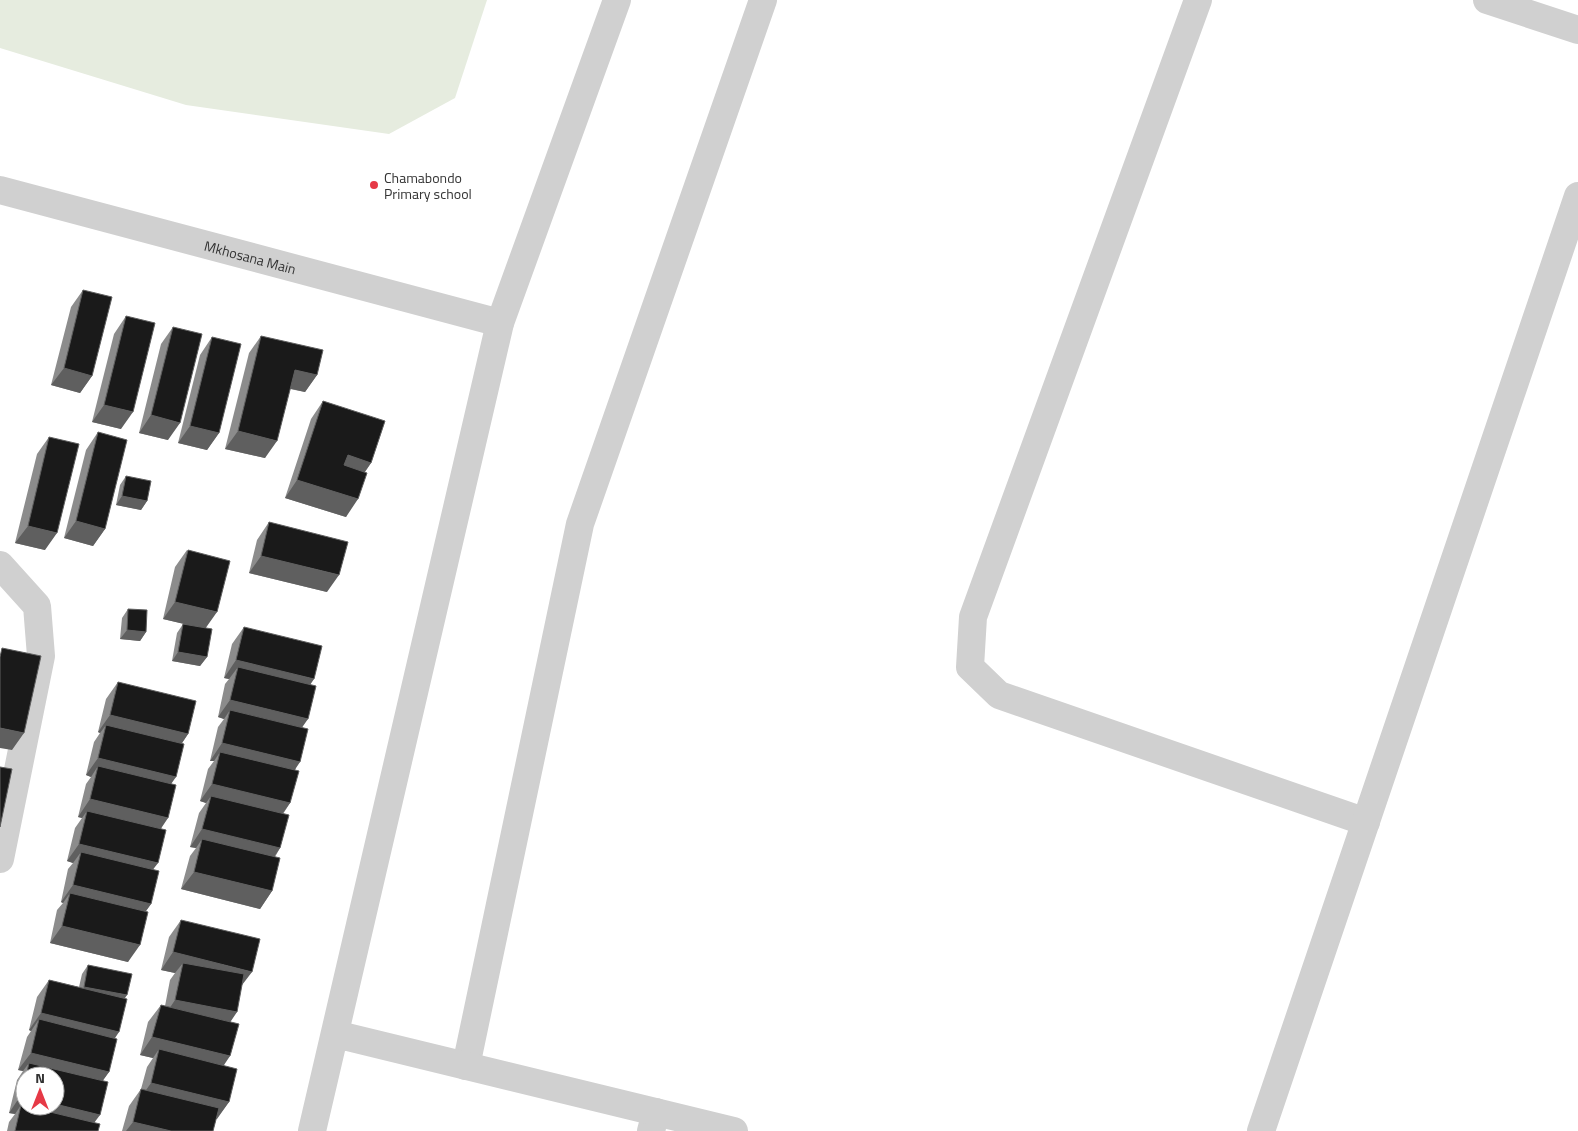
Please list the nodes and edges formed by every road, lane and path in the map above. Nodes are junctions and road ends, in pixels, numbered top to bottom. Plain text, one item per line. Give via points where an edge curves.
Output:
1 (617, 0) edge
2 (763, 0) edge
3 (1198, 0) edge
4 (1487, 0) edge
5 (1578, 30) edge
6 (0, 190) edge
7 (1578, 196) edge
8 (500, 323) junction
9 (0, 565) edge
10 (1366, 822) junction
11 (0, 859) edge
12 (335, 1034) junction
13 (466, 1066) junction
14 (654, 1122) edge
15 (312, 1131) edge
16 (734, 1131) edge
17 (1261, 1131) edge

1 - 8 street
2 - 13 street via 580,524
3 - 10 street via 973,617 970,667 999,696
4 - 5 street
6 - 8 street, Mkhosana Main
7 - 10 street
8 - 12 street
9 - 11 street via 37,606 41,656
10 - 17 street
12 - 13 street
12 - 15 street
13 - 14 street
14 - 16 street

